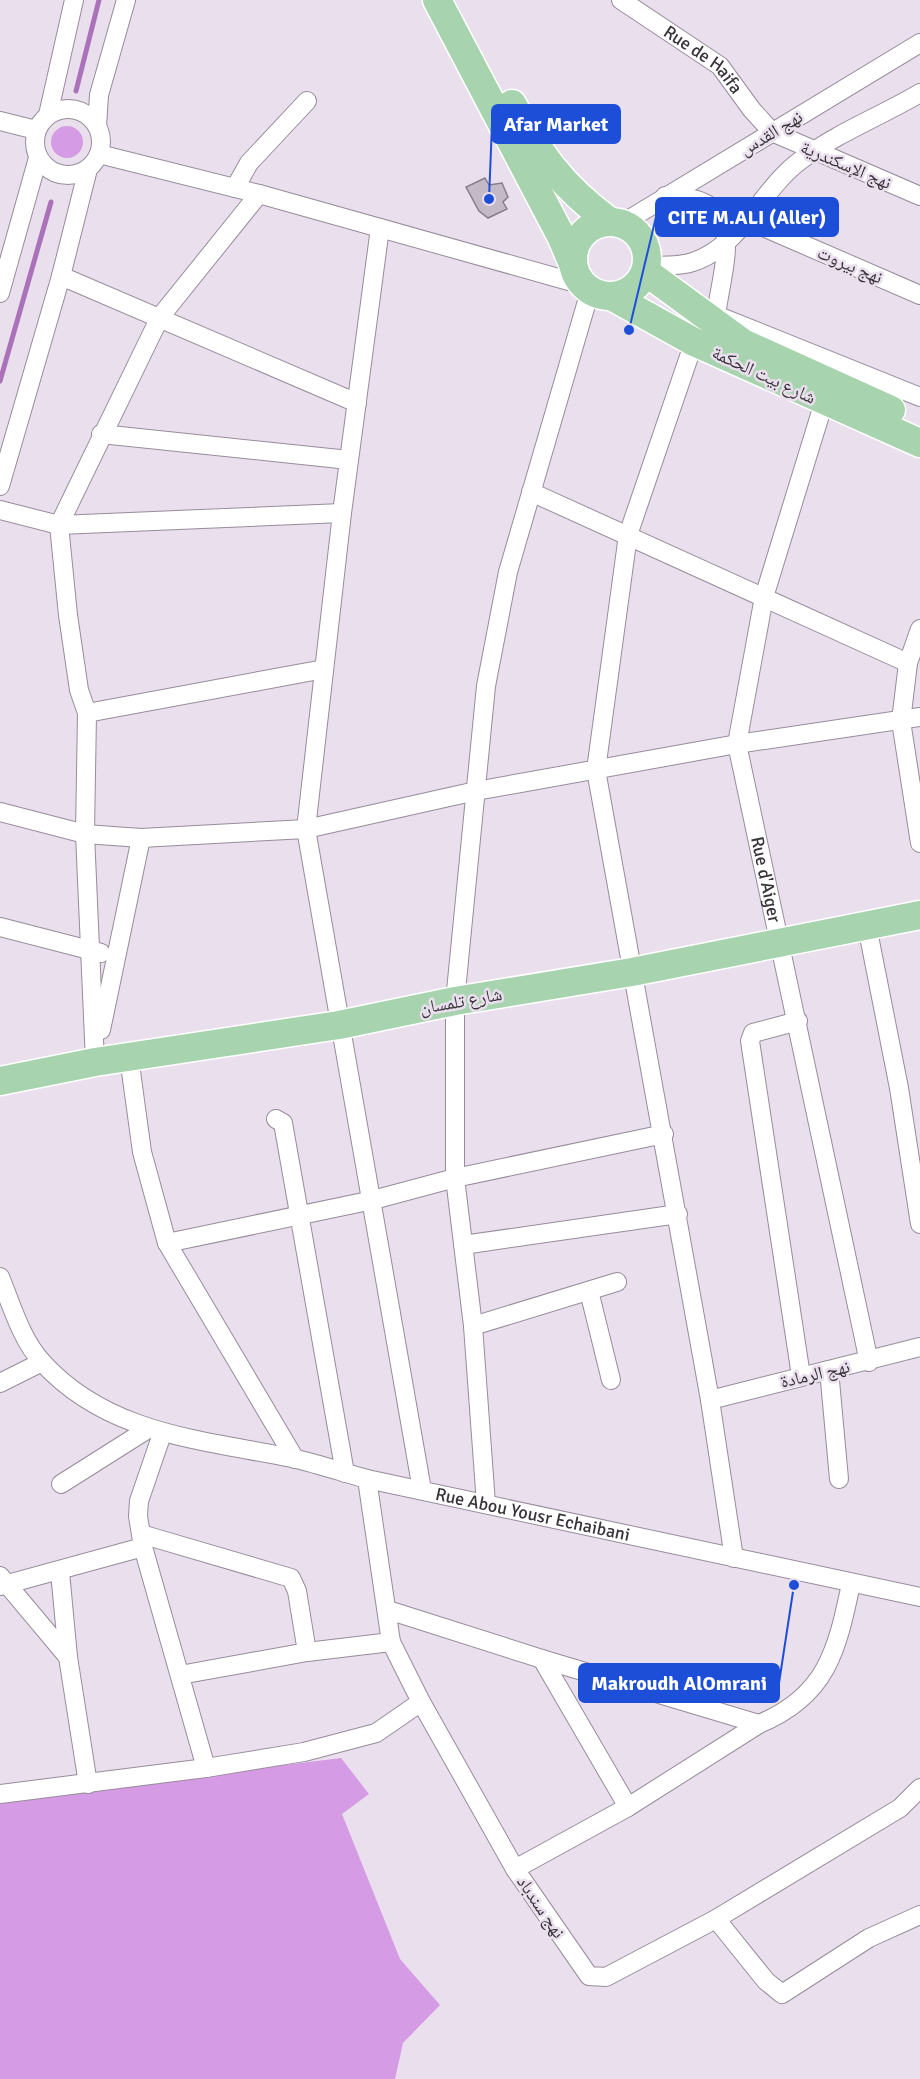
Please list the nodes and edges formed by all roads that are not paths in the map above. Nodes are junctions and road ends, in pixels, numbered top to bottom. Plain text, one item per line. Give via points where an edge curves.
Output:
1 (74, 0) edge
2 (126, 0) edge
3 (437, 0) edge
4 (459, 0) edge
5 (621, 0) edge
6 (920, 43) edge
7 (919, 94) edge
8 (307, 101) dead end
9 (48, 115) junction
10 (0, 121) edge
11 (97, 126) junction
12 (36, 130) junction
13 (772, 132) junction
14 (813, 152) junction
15 (99, 154) junction
16 (38, 158) junction
17 (88, 169) junction
18 (235, 188) junction
19 (259, 194) junction
20 (665, 196) junction
21 (920, 196) edge
22 (747, 220) junction
23 (616, 222) junction
24 (380, 228) junction
25 (727, 241) junction
26 (647, 269) junction
27 (61, 276) junction
28 (590, 284) junction
29 (0, 293) edge
30 (920, 295) edge
31 (707, 311) junction
32 (160, 317) junction
33 (694, 342) junction
34 (920, 397) edge
35 (357, 402) junction
36 (824, 402) junction
37 (920, 423) edge
38 (101, 434) junction
39 (920, 443) edge
40 (350, 460) junction
41 (0, 486) edge
42 (531, 492) junction
43 (0, 510) edge
44 (342, 513) junction
45 (59, 525) junction
46 (628, 534) junction
47 (764, 597) junction
48 (920, 629) edge
49 (908, 663) junction
50 (324, 669) junction
51 (87, 713) junction
52 (920, 717) edge
53 (901, 722) junction
54 (737, 744) junction
55 (597, 771) junction
56 (476, 791) junction
57 (0, 812) edge
58 (306, 829) junction
59 (85, 834) junction
60 (141, 838) junction
61 (920, 843) edge
62 (920, 915) edge
63 (867, 926) junction
64 (0, 927) edge
65 (782, 942) junction
66 (90, 952) junction
67 (114, 956) junction
68 (632, 972) junction
69 (455, 1001) junction
70 (798, 1021) junction
71 (339, 1025) junction
72 (129, 1057) junction
73 (95, 1062) junction
74 (0, 1081) edge
75 (276, 1119) dead end
76 (664, 1134) junction
77 (455, 1178) junction
78 (373, 1200) junction
79 (300, 1214) junction
80 (678, 1215) junction
81 (920, 1224) edge
82 (167, 1243) junction
83 (463, 1245) junction
84 (0, 1277) edge
85 (617, 1282) dead end
86 (589, 1291) junction
87 (473, 1326) junction
88 (920, 1347) edge
89 (42, 1362) junction
90 (869, 1362) junction
91 (829, 1370) junction
92 (801, 1376) junction
93 (611, 1380) dead end
94 (0, 1383) edge
95 (710, 1400) junction
96 (155, 1431) junction
97 (295, 1459) junction
98 (345, 1473) junction
99 (367, 1479) junction
100 (839, 1479) dead end
101 (61, 1484) dead end
102 (422, 1490) junction
103 (486, 1504) junction
104 (142, 1541) junction
105 (734, 1558) junction
106 (60, 1572) junction
107 (2, 1582) edge
108 (851, 1584) junction
109 (920, 1597) edge
110 (388, 1610) junction
111 (391, 1642) junction
112 (307, 1652) junction
113 (68, 1657) junction
114 (542, 1659) junction
115 (180, 1675) junction
116 (421, 1702) junction
117 (759, 1724) junction
118 (206, 1768) junction
119 (88, 1784) junction
120 (920, 1788) edge
121 (0, 1794) edge
122 (628, 1807) junction
123 (515, 1869) junction
124 (920, 1915) edge
125 (716, 1919) junction

1 - 9 street
2 - 11 street via 99,95
3 - 28 main road
4 - 23 main road via 512,105 553,172 571,192
5 - 13 street, Rue de Haifa via 720,66
6 - 13 street, نهج القدس
7 - 14 street, نهج القدس
8 - 18 street via 249,163
9 - 11 street via 65,108 75,109 84,112
9 - 12 street
10 - 12 street
11 - 15 street
12 - 16 street
13 - 14 street, نهج الإسكندرية
13 - 20 street, نهج القدس
14 - 21 street, نهج الإسكندرية
14 - 22 street, نهج القدس via 788,170
15 - 17 street
15 - 18 street
16 - 17 street via 60,175
16 - 29 street
17 - 27 street
18 - 19 street
19 - 24 street
19 - 32 street
20 - 23 street, نهج القدس
20 - 25 street via 684,196 708,203 722,219
22 - 25 street, نهج القدس
22 - 30 street, نهج بيروت
23 - 26 main road via 638,233 647,248
23 - 28 main road via 597,224 578,240
24 - 28 street
24 - 35 street
25 - 26 street, نهج القدس via 702,259
25 - 31 street
26 - 28 main road via 627,293
26 - 31 main road, شارع بيت الحكمة
27 - 32 street
27 - 41 street
28 - 33 main road, شارع بيت الحكمة
28 - 42 street
31 - 34 street
31 - 37 main road, شارع بيت الحكمة via 743,343
32 - 35 street
32 - 38 street
33 - 36 main road, شارع بيت الحكمة
33 - 46 street
35 - 40 street
36 - 39 main road, شارع بيت الحكمة
36 - 47 street, Rue d'Aiger
38 - 40 street
38 - 45 street
40 - 44 street
42 - 46 street
42 - 56 street via 508,572 486,686
43 - 45 street
44 - 45 street
44 - 50 street
45 - 51 street via 79,690
46 - 47 street
46 - 55 street
47 - 49 street
47 - 54 street, Rue d'Aiger
48 - 49 street
49 - 53 street
50 - 51 street
50 - 58 street
51 - 59 street
52 - 53 street
53 - 54 street
53 - 61 street
54 - 55 street
54 - 65 street, Rue d'Aiger
55 - 56 street
55 - 68 street
56 - 58 street
56 - 69 street
57 - 59 street
58 - 60 street
58 - 71 street
59 - 60 street
59 - 66 street
60 - 67 street
62 - 63 main road, شارع تلمسان
63 - 65 main road, شارع تلمسان
63 - 81 street via 899,1088
64 - 66 street
65 - 68 main road, شارع تلمسان
65 - 70 street, Rue d'Aiger
66 - 67 street
66 - 73 street
67 - 73 street
68 - 69 main road, شارع تلمسان
68 - 76 street
69 - 71 main road, شارع تلمسان
69 - 77 street
70 - 90 street, Rue d'Aiger
70 - 92 street via 761,1030 750,1041
71 - 72 main road, شارع تلمسان
71 - 78 street
72 - 73 main road, شارع تلمسان
72 - 82 street via 142,1152
73 - 74 main road, شارع تلمسان
75 - 79 street via 283,1123
76 - 77 street
76 - 80 street
77 - 78 street
77 - 83 street
78 - 79 street
78 - 102 street
79 - 82 street
79 - 98 street
80 - 83 street
80 - 95 street
82 - 97 street
83 - 87 street
84 - 89 street, Rue Abou Yousr Echaibani via 22,1333
85 - 86 street
86 - 87 street
86 - 93 street
87 - 103 street
88 - 90 street, نهج الرمادة
89 - 94 street
89 - 96 street, Rue Abou Yousr Echaibani via 83,1397
90 - 91 street, نهج الرمادة
91 - 92 street, نهج الرمادة
91 - 100 street
92 - 95 street, نهج الرمادة
95 - 105 street
96 - 97 street, Rue Abou Yousr Echaibani
96 - 101 street
96 - 104 street via 139,1501
97 - 98 street, Rue Abou Yousr Echaibani
98 - 99 street, Rue Abou Yousr Echaibani
99 - 102 street, Rue Abou Yousr Echaibani
99 - 110 street, نهج سندباد
102 - 103 street, Rue Abou Yousr Echaibani
103 - 105 street, Rue Abou Yousr Echaibani
104 - 106 street
104 - 112 street via 291,1578 297,1591
104 - 115 street
105 - 108 street, Rue Abou Yousr Echaibani
106 - 107 street
106 - 113 street
107 - 113 street
108 - 109 street, Rue Abou Yousr Echaibani
108 - 117 street via 841,1632 827,1667 807,1695
110 - 111 street, نهج سندباد
110 - 114 street
111 - 112 street
111 - 116 street, نهج سندباد
112 - 115 street
113 - 119 street
114 - 117 street
114 - 122 street
115 - 118 street
116 - 118 street via 376,1733 351,1742
116 - 123 street, نهج سندباد
117 - 122 street
118 - 119 street
119 - 121 street
120 - 125 street, نهج سندباد via 900,1808
122 - 123 street
123 - 125 street, نهج سندباد via 592,1978 606,1977
124 - 125 street via 869,1938 782,1994 766,1981

